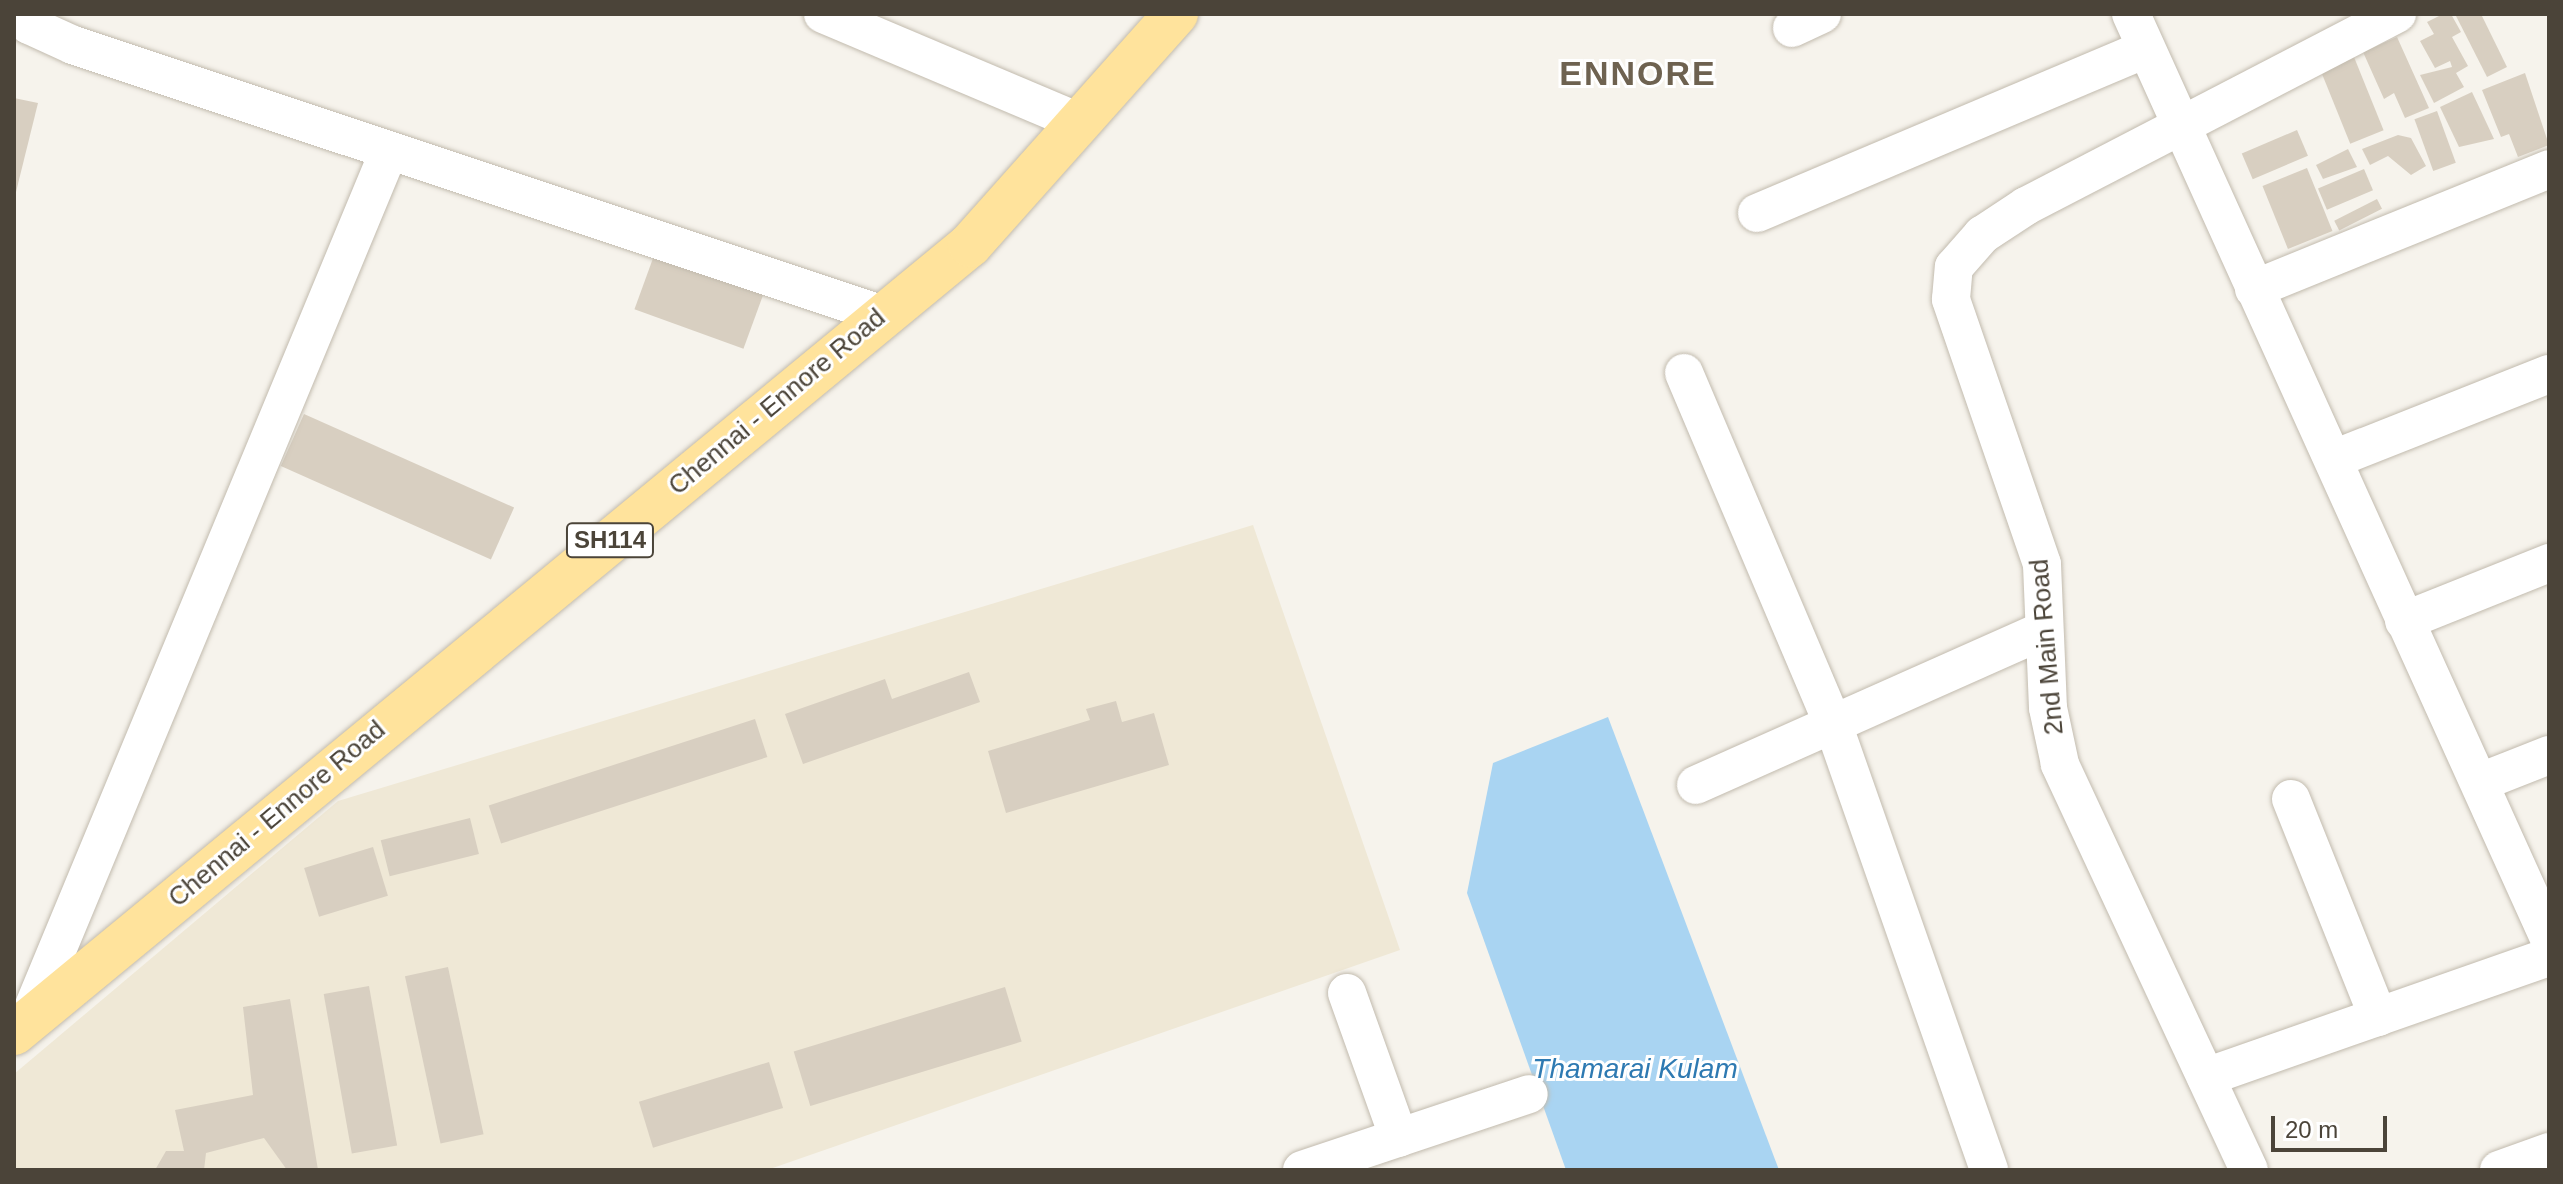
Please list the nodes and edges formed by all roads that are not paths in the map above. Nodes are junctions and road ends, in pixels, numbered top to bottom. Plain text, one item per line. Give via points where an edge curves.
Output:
1 (22, 14) edge
2 (823, 14) edge
3 (1176, 14) edge
4 (2131, 14) edge
5 (2397, 14) edge
6 (2335, 29) edge
7 (2146, 49) junction
8 (1081, 123) junction
9 (2179, 129) junction
10 (389, 151) junction
11 (2549, 169) edge
12 (1757, 213) dead end
13 (2254, 289) junction
14 (883, 315) junction
15 (1684, 373) dead end
16 (2549, 374) edge
17 (2334, 459) junction
18 (2549, 563) edge
19 (2404, 621) junction
20 (2042, 631) junction
21 (1833, 724) junction
22 (2549, 755) edge
23 (2483, 781) junction
24 (1696, 785) dead end
25 (2291, 799) dead end
26 (2549, 938) edge
27 (2549, 957) edge
28 (1347, 993) dead end
29 (2378, 1017) junction
30 (21, 1027) edge
31 (2206, 1077) junction
32 (1529, 1094) dead end
33 (1399, 1138) junction
34 (2549, 1152) edge
35 (1312, 1168) edge
36 (1989, 1170) edge
37 (2249, 1170) edge
38 (2499, 1170) edge

1 - 10 street via 29,25 73,45
2 - 8 street
3 - 8 main road, Chennai - Ennore Road / SH114
4 - 7 street
5 - 6 street, 2nd Main Road
6 - 9 street, 2nd Main Road
7 - 9 street
7 - 12 street
8 - 14 main road, Chennai - Ennore Road / SH114 via 970,245
9 - 13 street
9 - 20 street, 2nd Main Road via 2026,206 1982,235 1954,267 1951,299 2042,564
10 - 14 street
10 - 30 street
11 - 13 street
13 - 17 street
14 - 30 main road, Chennai - Ennore Road / SH114
15 - 21 street
16 - 17 street
17 - 19 street
18 - 19 street
19 - 23 street
20 - 21 street
20 - 31 street, 2nd Main Road via 2060,764
21 - 24 street
21 - 36 street
22 - 23 street
23 - 26 street
25 - 29 street
27 - 29 street
28 - 33 street
29 - 31 street
31 - 37 street, 2nd Main Road
32 - 33 street
33 - 35 street
34 - 38 street

